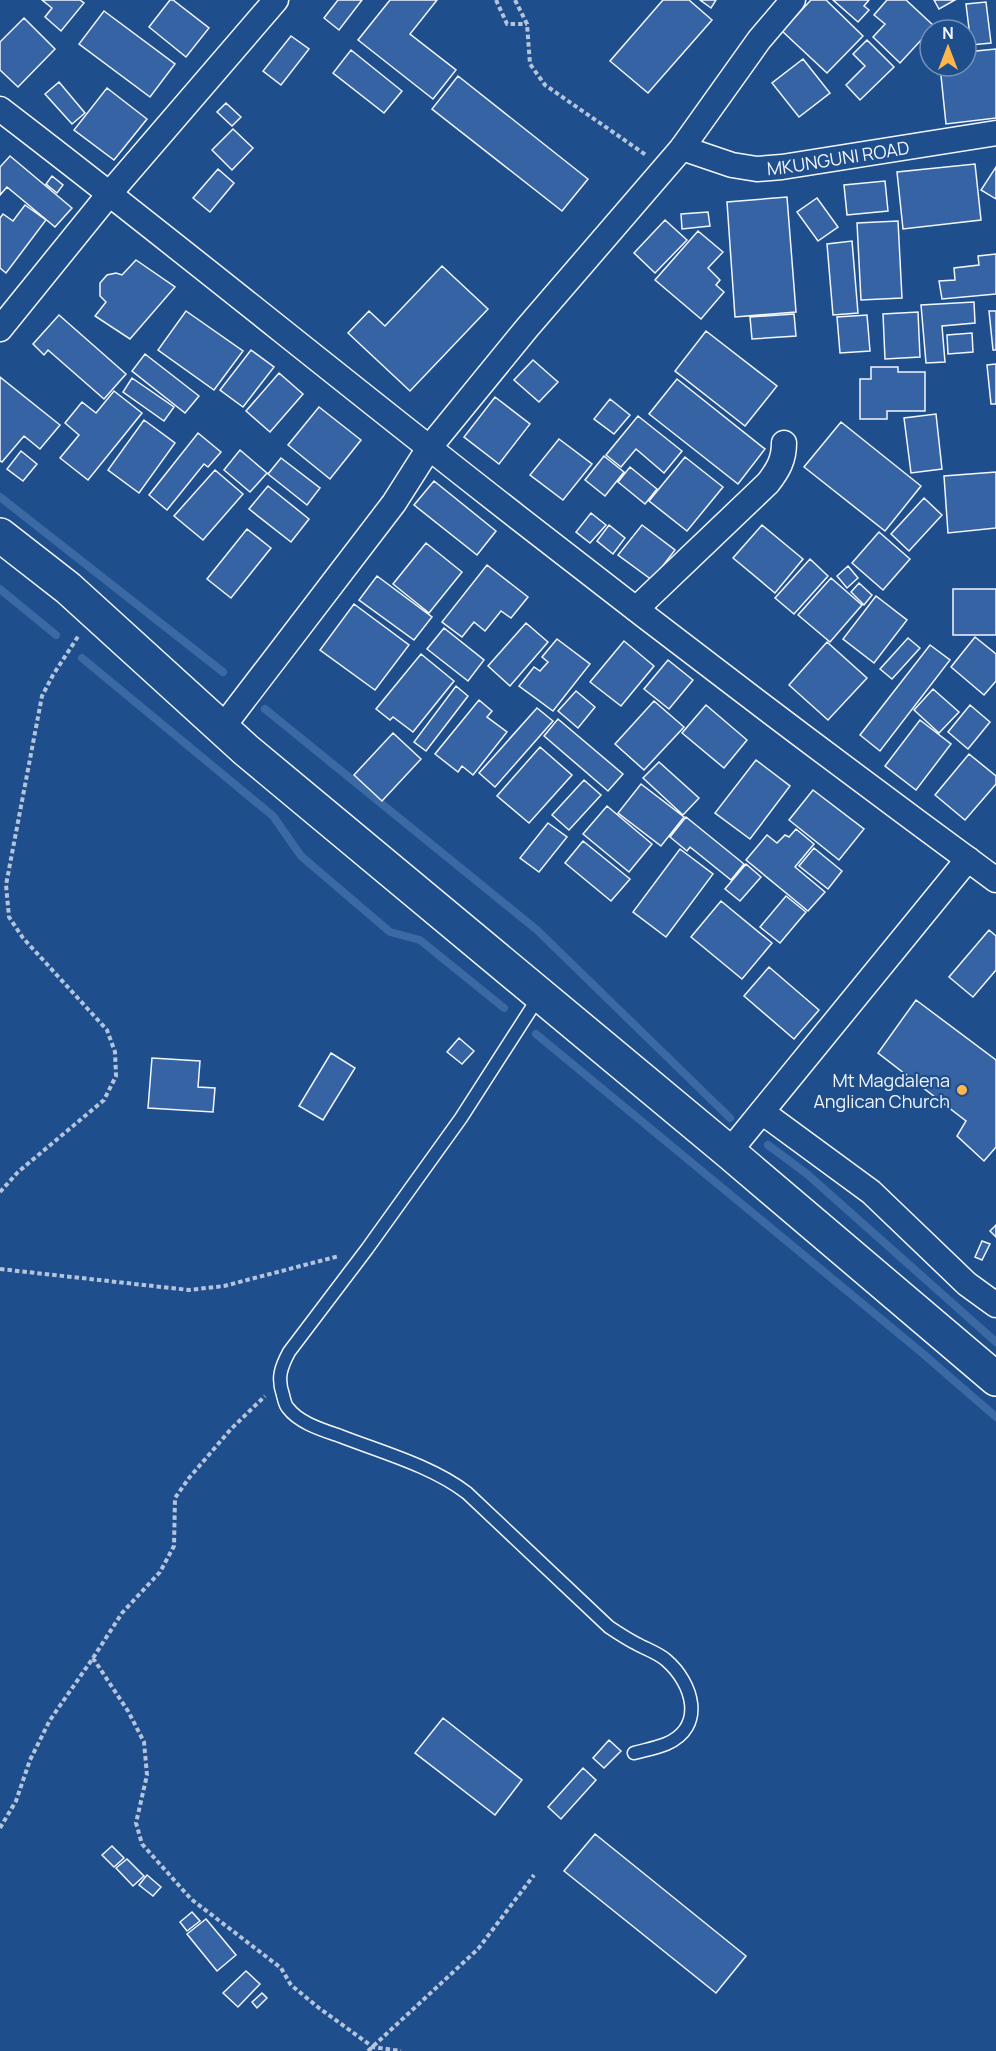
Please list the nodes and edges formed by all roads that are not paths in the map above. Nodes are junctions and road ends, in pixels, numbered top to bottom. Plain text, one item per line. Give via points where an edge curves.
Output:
1 (276, 0) edge
2 (793, 0) edge
3 (0, 110) edge
4 (996, 133) edge
5 (682, 148) junction
6 (110, 193) junction
7 (0, 329) edge
8 (784, 443) dead end
9 (429, 448) junction
10 (0, 535) edge
11 (636, 609) junction
12 (222, 728) junction
13 (968, 859) junction
14 (996, 880) edge
15 (540, 994) junction
16 (762, 1112) junction
17 (729, 1152) junction
18 (996, 1305) edge
19 (996, 1379) edge
20 (634, 1753) dead end

1 - 6 street
2 - 5 street via 759,39
3 - 6 street
4 - 5 street, MKUNGUNI ROAD via 757,170
5 - 9 street
6 - 7 street
6 - 9 street
8 - 11 street via 784,456 768,483
9 - 11 street
9 - 12 street via 394,503
10 - 12 main road via 68,588
11 - 13 street
12 - 15 main road
13 - 14 street
13 - 16 street
15 - 17 main road
15 - 20 lane via 461,1118 289,1352 281,1367 279,1383 287,1407 297,1417 453,1482 609,1627 665,1659 682,1677 691,1696 690,1717 683,1732 667,1744
16 - 17 street
16 - 18 street via 871,1192 967,1284
17 - 19 main road

